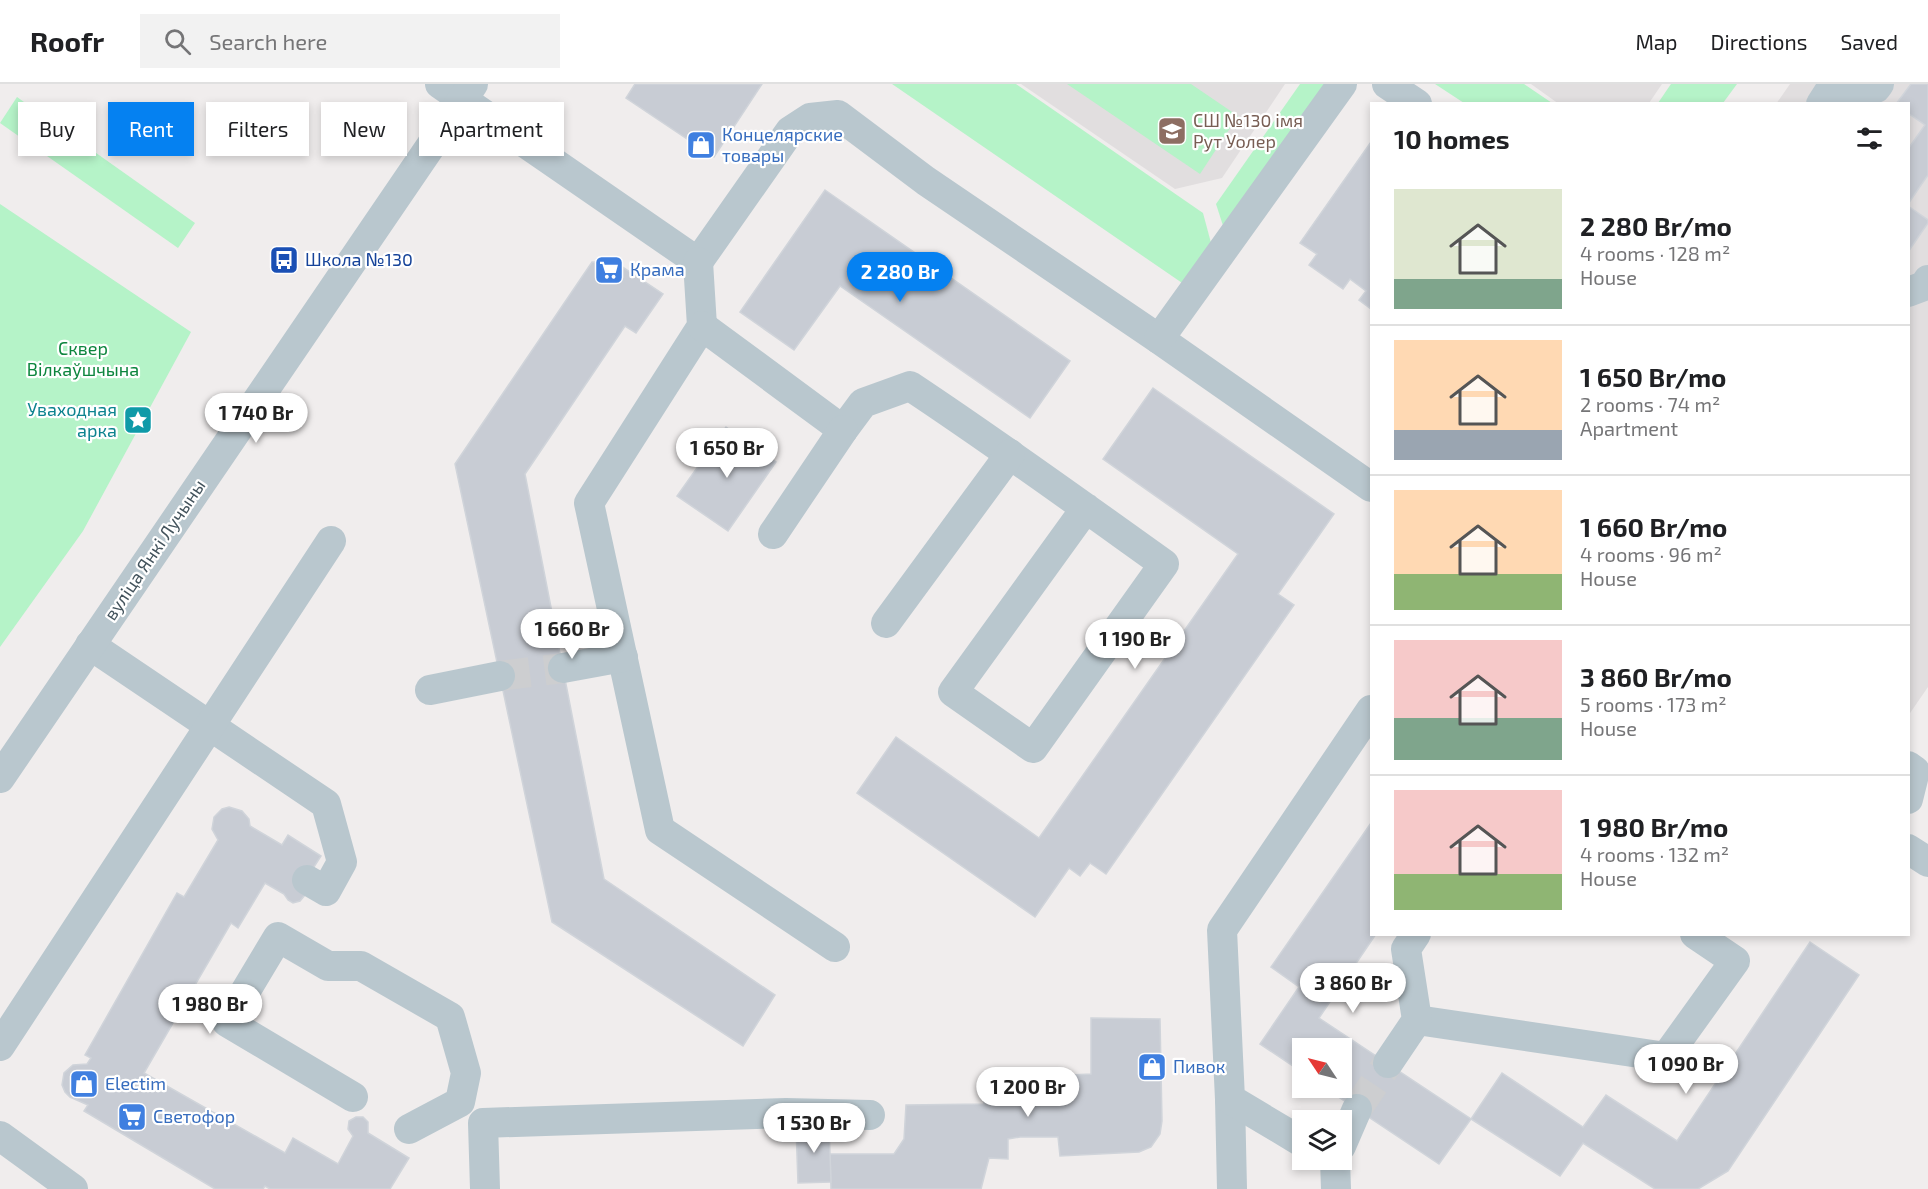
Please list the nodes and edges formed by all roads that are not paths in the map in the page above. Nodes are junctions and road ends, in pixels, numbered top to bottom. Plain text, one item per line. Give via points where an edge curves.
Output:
1 (1342, 84) edge
2 (1387, 84) edge
3 (1879, 84) edge
4 (458, 89) edge
5 (1414, 102) edge
6 (1822, 102) edge
7 (698, 262) junction
8 (1928, 280) edge
9 (1910, 291) edge
10 (702, 326) junction
11 (1159, 339) junction
12 (843, 430) junction
13 (1010, 454) junction
14 (1370, 486) edge
15 (1086, 508) junction
16 (772, 534) dead end
17 (331, 540) dead end
18 (886, 623) dead end
19 (90, 645) junction
20 (623, 657) junction
21 (563, 668) tunnel mouth
22 (500, 676) tunnel mouth
23 (430, 690) dead end
24 (1370, 711) edge
25 (209, 724) junction
26 (1910, 767) edge
27 (0, 778) edge
28 (1910, 791) edge
29 (1910, 850) edge
30 (1928, 862) edge
31 (307, 880) dead end
32 (1415, 936) edge
33 (1698, 936) edge
34 (835, 947) dead end
35 (1417, 1020) junction
36 (0, 1046) edge
37 (1388, 1063) tunnel mouth
38 (353, 1097) dead end
39 (1230, 1099) junction
40 (460, 1102) junction
41 (1357, 1109) tunnel mouth
42 (870, 1115) dead end
43 (1352, 1121) edge
44 (483, 1123) junction
45 (410, 1129) dead end
46 (0, 1136) edge
47 (1292, 1136) edge
48 (73, 1189) edge
49 (485, 1189) edge
50 (1232, 1189) edge

1 - 11 street
2 - 5 street
3 - 6 street via 1830,90
4 - 7 street
4 - 19 street, вуліца Янкі Лучыны
7 - 10 street
7 - 11 street via 790,131 810,118 838,115 926,182
8 - 9 street
10 - 12 street
10 - 20 street via 589,503
11 - 14 street
12 - 13 street via 863,404 910,386
12 - 16 street
13 - 15 street
13 - 18 street
15 - 15 street via 953,692 1033,748 1164,564
17 - 25 street
19 - 25 street
19 - 27 street, вуліца Янкі Лучыны
20 - 21 street
20 - 34 street via 660,830
22 - 23 street
24 - 39 street via 1222,930
25 - 31 street via 326,804 342,862 326,891
25 - 36 street
26 - 28 street via 1915,771
29 - 30 street
32 - 35 street via 1406,949
33 - 35 street via 1735,961 1666,1057
35 - 37 street
38 - 40 street via 227,1022 278,937 328,966 361,966 450,1017 466,1073
39 - 47 street
39 - 50 street
40 - 44 street
40 - 45 street
41 - 43 street
42 - 44 street via 786,1113
44 - 49 street
46 - 48 street

